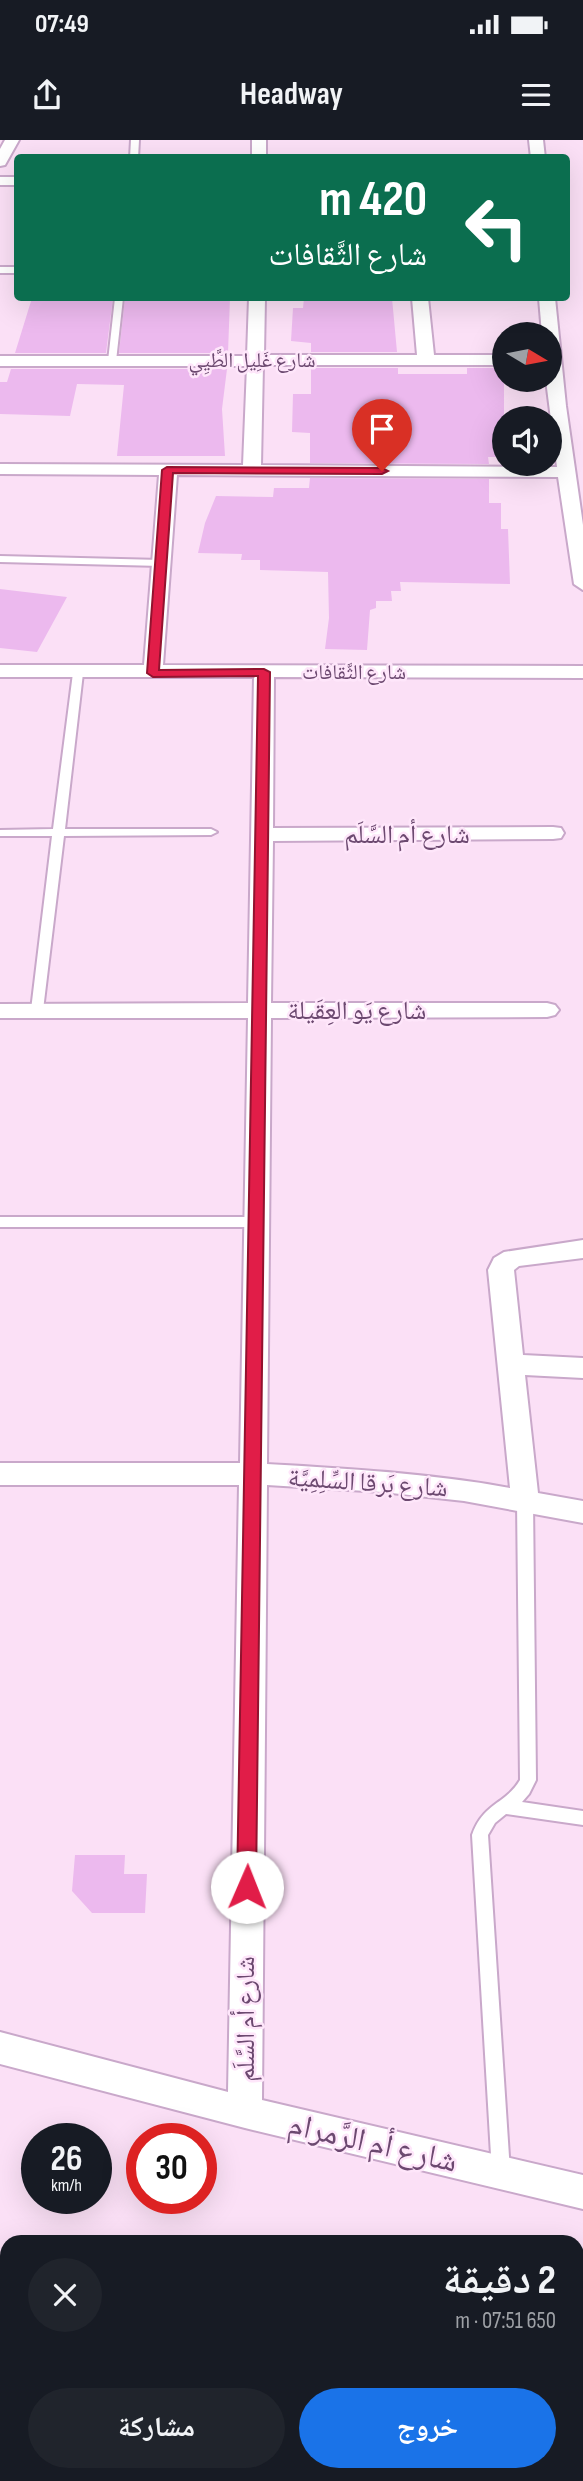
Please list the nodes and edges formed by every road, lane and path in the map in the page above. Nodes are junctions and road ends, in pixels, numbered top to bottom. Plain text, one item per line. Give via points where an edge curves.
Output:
1 (12, 140) edge
2 (0, 158) edge
3 (119, 301) edge
4 (257, 301) edge
5 (421, 301) edge
6 (547, 301) edge
7 (548, 322) edge
8 (256, 360) junction
9 (426, 360) junction
10 (492, 360) edge
11 (0, 361) edge
12 (112, 361) junction
13 (554, 392) edge
14 (0, 469) edge
15 (167, 470) junction
16 (251, 470) junction
17 (565, 472) junction
18 (0, 559) edge
19 (161, 563) junction
20 (583, 584) edge
21 (0, 671) edge
22 (264, 672) junction
23 (583, 672) edge
24 (78, 673) junction
25 (153, 673) junction
26 (211, 832) dead end
27 (0, 833) edge
28 (59, 833) junction
29 (553, 833) dead end
30 (260, 835) junction
31 (0, 1010) edge
32 (37, 1010) junction
33 (259, 1010) junction
34 (547, 1010) dead end
35 (0, 1222) edge
36 (256, 1222) junction
37 (583, 1249) edge
38 (510, 1364) junction
39 (583, 1368) edge
40 (0, 1474) edge
41 (253, 1474) junction
42 (525, 1501) junction
43 (583, 1512) edge
44 (502, 1806) junction
45 (583, 1818) edge
46 (0, 2048) edge
47 (245, 2112) junction
48 (501, 2172) junction
49 (583, 2192) edge

1 - 2 street
3 - 12 lane
4 - 8 street
5 - 9 street
6 - 7 street
8 - 9 street, شارع غَلِيل الطَّيِي
8 - 12 street, شارع غَلِيل الطَّيِي
8 - 16 street
9 - 10 street, شارع غَلِيل الطَّيِي
11 - 12 street, شارع غَلِيل الطَّيِي
13 - 17 street
14 - 15 street
15 - 16 street
15 - 19 street
16 - 17 street
17 - 20 street
18 - 19 lane
19 - 25 street
21 - 24 street, شارع الثَّقافات
22 - 23 street, شارع الثَّقافات
22 - 25 street, شارع الثَّقافات
22 - 30 street, شارع أم السَّلَم
24 - 25 street, شارع الثَّقافات
24 - 28 lane
26 - 28 lane
27 - 28 lane
28 - 32 lane
29 - 30 street, شارع أم السَّلَم
30 - 33 street, شارع أم السَّلَم
31 - 32 street, شارع يَو العِقَيلة
32 - 33 street, شارع يَو العِقَيلة
33 - 34 street, شارع يَو العِقَيلة
33 - 36 street, شارع أم السَّلَم
35 - 36 lane
36 - 41 street, شارع أم السَّلَم
37 - 38 street via 527,1255 503,1264
38 - 39 street
38 - 42 street
40 - 41 street, شارع بَرقا السِّلِمِيَّة
41 - 42 street, شارع بَرقا السِّلِمِيَّة via 424,1484
41 - 47 street, شارع أم السَّلَم
42 - 43 street, شارع بَرقا السِّلِمِيَّة
42 - 44 lane via 528,1780 520,1795
44 - 45 lane
44 - 48 lane via 486,1818 480,1835
46 - 47 street, شارع أم الرَّمرام
47 - 48 street, شارع أم الرَّمرام
48 - 49 street, شارع أم الرَّمرام

